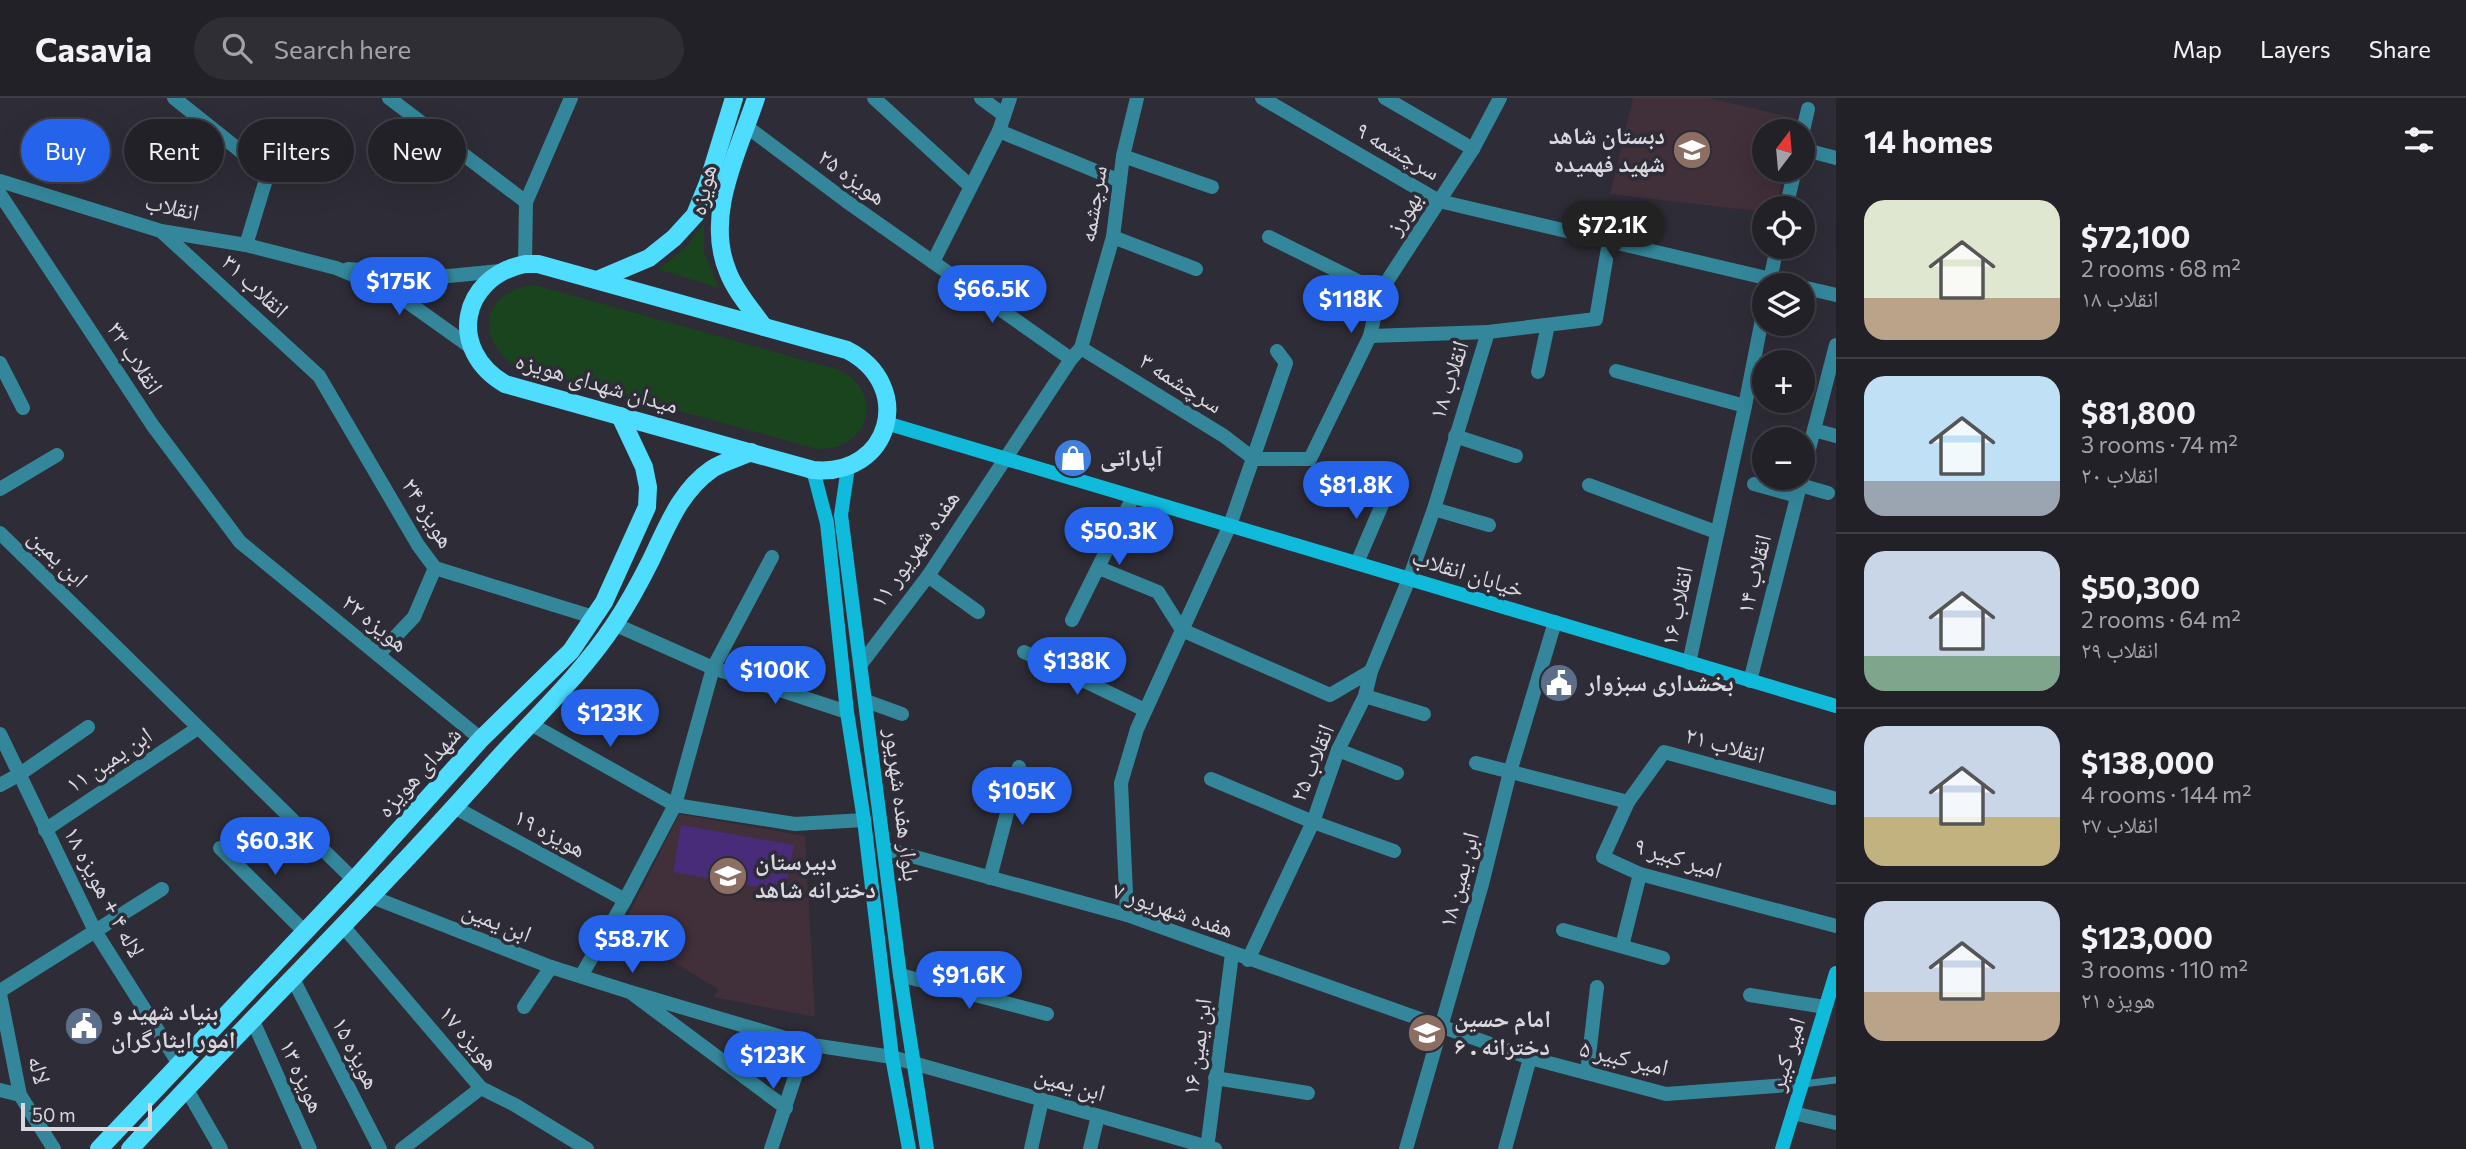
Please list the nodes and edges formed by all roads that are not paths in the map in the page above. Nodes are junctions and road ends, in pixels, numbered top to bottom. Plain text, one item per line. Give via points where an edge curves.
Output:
1 (174, 98) edge
2 (389, 98) edge
3 (571, 98) edge
4 (734, 98) edge
5 (755, 98) edge
6 (874, 98) edge
7 (981, 98) edge
8 (1010, 98) edge
9 (1137, 98) edge
10 (1262, 98) edge
11 (1385, 98) edge
12 (1500, 98) edge
13 (1808, 109) dead end
14 (1004, 115) junction
15 (1806, 119) edge
16 (746, 126) junction
17 (999, 131) junction
18 (1473, 149) junction
19 (1815, 152) edge
20 (1124, 156) junction
21 (1836, 158) edge
22 (0, 181) edge
23 (1119, 181) junction
24 (970, 186) junction
25 (1212, 187) dead end
26 (0, 194) edge
27 (1439, 201) junction
28 (526, 202) junction
29 (161, 230) junction
30 (1113, 237) junction
31 (1269, 237) dead end
32 (1609, 243) junction
33 (246, 245) junction
34 (933, 262) junction
35 (525, 264) junction
36 (336, 268) junction
37 (1196, 269) dead end
38 (500, 271) junction
39 (1752, 278) edge
40 (597, 280) junction
41 (1815, 290) edge
42 (1380, 292) junction
43 (1836, 295) edge
44 (1548, 325) junction
45 (764, 327) junction
46 (1488, 332) junction
47 (1370, 336) junction
48 (1759, 336) edge
49 (1836, 345) edge
50 (472, 348) junction
51 (1277, 351) dead end
52 (1076, 353) junction
53 (0, 363) edge
54 (1616, 371) dead end
55 (1538, 372) dead end
56 (319, 376) joint
57 (6, 388) edge
58 (1745, 406) junction
59 (23, 408) dead end
60 (620, 416) junction
61 (886, 423) junction
62 (1815, 427) edge
63 (1815, 430) edge
64 (1455, 436) junction
65 (1836, 436) edge
66 (751, 452) junction
67 (57, 455) dead end
68 (1516, 456) dead end
69 (1004, 458) junction
70 (1254, 459) junction
71 (848, 467) junction
72 (813, 470) junction
73 (1589, 485) dead end
74 (0, 489) edge
75 (1815, 489) edge
76 (1798, 490) edge
77 (1387, 493) dead end
78 (1828, 493) dead end
79 (1133, 497) junction
80 (1434, 509) junction
81 (1230, 525) junction
82 (1489, 525) dead end
83 (1716, 532) junction
84 (0, 533) edge
85 (240, 542) joint
86 (772, 557) dead end
87 (1357, 563) junction
88 (435, 568) junction
89 (1099, 568) junction
90 (928, 576) junction
91 (1409, 579) junction
92 (978, 612) dead end
93 (593, 617) junction
94 (1072, 620) dead end
95 (1555, 622) junction
96 (614, 624) junction
97 (1182, 630) junction
98 (1024, 652) dead end
99 (378, 655) junction
100 (1689, 663) junction
101 (861, 664) junction
102 (713, 668) junction
103 (1371, 671) junction
104 (1750, 681) junction
105 (1365, 696) junction
106 (866, 701) junction
107 (1836, 706) edge
108 (1145, 710) junction
109 (847, 712) junction
110 (902, 714) dead end
111 (1424, 714) dead end
112 (528, 723) junction
113 (89, 727) dead end
114 (198, 727) junction
115 (0, 734) edge
116 (481, 739) junction
117 (1338, 750) junction
118 (1476, 763) dead end
119 (1019, 766) dead end
120 (1510, 772) junction
121 (1397, 773) dead end
122 (20, 774) junction
123 (1211, 779) dead end
124 (0, 785) edge
125 (1833, 798) dead end
126 (1628, 802) junction
127 (675, 805) junction
128 (454, 807) junction
129 (864, 821) junction
130 (1313, 822) junction
131 (45, 830) junction
132 (220, 848) dead end
133 (886, 849) junction
134 (1394, 851) dead end
135 (1640, 874) junction
136 (990, 878) junction
137 (354, 880) junction
138 (162, 889) dead end
139 (372, 897) junction
140 (625, 900) junction
141 (1127, 915) junction
142 (342, 925) junction
143 (1836, 926) edge
144 (1563, 930) dead end
145 (95, 931) junction
146 (305, 932) junction
147 (1622, 946) junction
148 (1232, 954) junction
149 (1663, 958) dead end
150 (1248, 960) junction
151 (551, 967) junction
152 (900, 975) junction
153 (581, 976) junction
154 (292, 977) junction
155 (1835, 983) edge
156 (1597, 987) dead end
157 (630, 992) junction
158 (0, 993) edge
159 (1750, 995) dead end
160 (523, 1007) dead end
161 (1825, 1007) junction
162 (1047, 1014) dead end
163 (253, 1021) junction
164 (1441, 1027) junction
165 (806, 1044) junction
166 (892, 1057) junction
167 (1530, 1058) junction
168 (912, 1063) junction
169 (179, 1064) junction
170 (1587, 1073) junction
171 (1215, 1078) junction
172 (1836, 1080) edge
173 (1802, 1084) junction
174 (186, 1088) junction
175 (481, 1088) junction
176 (0, 1090) edge
177 (1308, 1093) dead end
178 (20, 1095) junction
179 (1042, 1100) junction
180 (786, 1108) junction
181 (1793, 1113) junction
182 (1098, 1116) junction
183 (1836, 1123) edge
184 (1210, 1148) edge
185 (54, 1149) edge
186 (99, 1149) edge
187 (130, 1149) edge
188 (221, 1149) edge
189 (310, 1149) edge
190 (380, 1149) edge
191 (402, 1149) edge
192 (587, 1149) edge
193 (771, 1149) edge
194 (909, 1149) edge
195 (927, 1149) edge
196 (1031, 1149) edge
197 (1090, 1149) edge
198 (1406, 1149) edge
199 (1504, 1149) edge
200 (1782, 1149) edge

1 - 33 street via 268,173
2 - 28 street
3 - 28 street
4 - 40 main road, هویزه via 695,215 649,258
5 - 16 main road, هویزه
6 - 24 street
7 - 14 street
8 - 14 street
9 - 20 street, سرچشمه
10 - 27 street, سرچشمه ۹
11 - 18 street
12 - 18 street, بهورز
13 - 15 street
14 - 17 street
16 - 34 street, هویزه ۲۵
16 - 45 main road, هویزه via 722,201 718,233 728,273
17 - 23 street
17 - 24 street
18 - 27 street, بهورز
19 - 21 street
20 - 23 street, سرچشمه
20 - 25 street
22 - 29 street, انقلاب
23 - 30 street, سرچشمه
24 - 34 street
26 - 85 street, انقلاب ۳۳ via 153,426
27 - 32 street, سرچشمه ۹
27 - 42 street, بهورز
28 - 35 street
29 - 33 street, انقلاب
29 - 56 street, انقلاب ۳۱
30 - 37 street
30 - 52 street, سرچشمه
31 - 42 street
32 - 39 street, سرچشمه ۹
32 - 44 street, انقلاب ۱۸ via 1596,319
33 - 36 street, انقلاب
34 - 52 street, هویزه ۲۵
35 - 38 main road
35 - 40 main road
36 - 38 street via 449,275
36 - 50 street via 392,292
38 - 50 main road via 474,299 468,324
40 - 45 main road
41 - 43 street
42 - 47 street, بهورز
44 - 46 street, انقلاب ۱۸
44 - 55 street
45 - 61 main road via 846,350 868,363 883,385
46 - 47 street
46 - 64 street, انقلاب ۱۸
47 - 70 street, بهورز via 1310,460
48 - 58 street, انقلاب ۱۶
49 - 62 street, انقلاب ۱۴
50 - 60 main road, میدان شهدای هویزه via 485,369 505,384
51 - 70 street via 1286,363
52 - 69 street, سرچشمه
52 - 70 street, سرچشمه ۳ via 1224,436
53 - 57 street
54 - 58 street
56 - 88 street, هویزه ۲۴
57 - 59 street
58 - 83 street, انقلاب ۱۶
60 - 66 main road, میدان شهدای هویزه
60 - 93 main road, شهدای هویزه via 644,467 647,507
61 - 69 main road, خیابان انقلاب
61 - 71 main road via 876,445
63 - 65 street
64 - 68 street
64 - 80 street, انقلاب ۱۸
66 - 72 main road, میدان شهدای هویزه
66 - 96 main road, شهدای هویزه via 713,469 690,488
67 - 74 street
69 - 79 main road, خیابان انقلاب
69 - 90 street, هفده شهریور ۱۱
70 - 81 street
71 - 72 main road, میدان شهدای هویزه
71 - 101 main road, بلوار هفده شهریور via 841,515
72 - 109 main road, بلوار هفده شهریور via 827,523
73 - 83 street
75 - 78 street
76 - 104 street, انقلاب ۱۴
77 - 87 street
79 - 81 main road, خیابان انقلاب
79 - 89 street
80 - 82 street
80 - 91 street, انقلاب ۱۸
81 - 87 main road, خیابان انقلاب
81 - 97 street
83 - 100 street, انقلاب ۱۶
84 - 114 street, ابن یمین
85 - 99 street, هویزه ۲۲
86 - 102 street
87 - 91 main road, خیابان انقلاب
88 - 93 street, هویزه ۲۴
88 - 99 street via 414,617
89 - 94 street
89 - 97 street via 1158,592
90 - 92 street
90 - 101 street, هفده شهریور ۱۱
91 - 95 main road, خیابان انقلاب
91 - 103 street, انقلاب ۲۵
93 - 116 main road, شهدای هویزه via 571,651
95 - 100 main road, خیابان انقلاب
95 - 120 street, ابن یمین ۱۸
96 - 102 street
96 - 112 main road, شهدای هویزه via 584,668
97 - 103 street via 1330,695
97 - 108 street
98 - 108 street
99 - 116 street, هویزه ۲۲
100 - 104 main road, خیابان انقلاب
101 - 106 main road, بلوار هفده شهریور
102 - 109 street
102 - 127 street
103 - 105 street, انقلاب ۲۵
104 - 107 main road, خیابان انقلاب
105 - 111 street
105 - 117 street, انقلاب ۲۵
106 - 110 street
106 - 133 main road, بلوار هفده شهریور
108 - 141 street via 1121,783
109 - 129 main road, بلوار هفده شهریور
112 - 127 street
112 - 128 main road, شهدای هویزه
113 - 122 street
114 - 131 street, ابن یمین ۱۱
114 - 137 street, ابن یمین
115 - 122 street, لاله ۴ + هویزه ۱۸
116 - 137 main road, شهدای هویزه
117 - 121 street
117 - 130 street, انقلاب ۲۵
118 - 120 street, امیر کبیر ۹
119 - 136 street
120 - 126 street, امیر کبیر ۹
120 - 164 street, ابن یمین ۱۸
122 - 124 street
122 - 131 street, لاله ۴ + هویزه ۱۸
123 - 130 street
125 - 126 street, انقلاب ۲۱ via 1664,752
126 - 135 street, امیر کبیر ۹ via 1603,857
127 - 129 street via 795,824
127 - 140 street
128 - 139 main road, شهدای هویزه
128 - 140 street, هویزه ۱۹
129 - 166 main road, بلوار هفده شهریور
130 - 134 street
130 - 150 street, انقلاب ۲۵
131 - 145 street, لاله ۴ + هویزه ۱۸
132 - 146 street
133 - 136 street, هفده شهریور ۷
133 - 152 main road, بلوار هفده شهریور
135 - 143 street, امیر کبیر ۹
135 - 147 street
136 - 141 street, هفده شهریور ۷
137 - 146 main road, شهدای هویزه
138 - 145 street
139 - 142 main road, شهدای هویزه
139 - 151 street, ابن یمین
140 - 153 street
141 - 148 street, هفده شهریور ۷
142 - 154 main road, شهدای هویزه
142 - 175 street, هویزه ۱۷
144 - 147 street
145 - 158 street
145 - 169 street, لاله ۴ + هویزه ۱۸
146 - 169 main road, شهدای هویزه
147 - 149 street
148 - 150 street, هفده شهریور ۷
148 - 171 street, ابن یمین ۱۶
150 - 164 street, هفده شهریور ۷
151 - 153 street, ابن یمین
151 - 160 street
152 - 162 street
152 - 168 main road, بلوار هفده شهریور
153 - 157 street, ابن یمین
154 - 163 main road, شهدای هویزه
154 - 190 street, هویزه ۱۵
155 - 161 main road, امیر کبیر
156 - 170 street
157 - 165 street, ابن یمین
157 - 180 street
158 - 178 street, لاله
159 - 161 street
161 - 173 main road, امیر کبیر
163 - 174 main road, شهدای هویزه
163 - 189 street, هویزه ۱۳
164 - 167 street, امیر کبیر ۵
164 - 198 street, ابن یمین ۱۸
165 - 166 street, ابن یمین
165 - 180 street
166 - 168 street, ابن یمین
166 - 194 main road, بلوار هفده شهریور
167 - 170 street, امیر کبیر ۵
167 - 199 street
168 - 179 street, ابن یمین
168 - 195 main road, بلوار هفده شهریور
169 - 186 main road, شهدای هویزه
170 - 173 street, امیر کبیر ۵ via 1666,1094
171 - 177 street
171 - 184 street, ابن یمین ۱۶
172 - 173 lane
173 - 181 main road, امیر کبیر
174 - 187 main road, شهدای هویزه
174 - 188 street
175 - 191 street
175 - 192 street, هویزه ۱۷
176 - 178 street
178 - 185 street, لاله
179 - 182 street, ابن یمین
179 - 196 street
180 - 193 street
181 - 183 street
181 - 200 main road, امیر کبیر
182 - 184 street, ابن یمین
182 - 197 street

